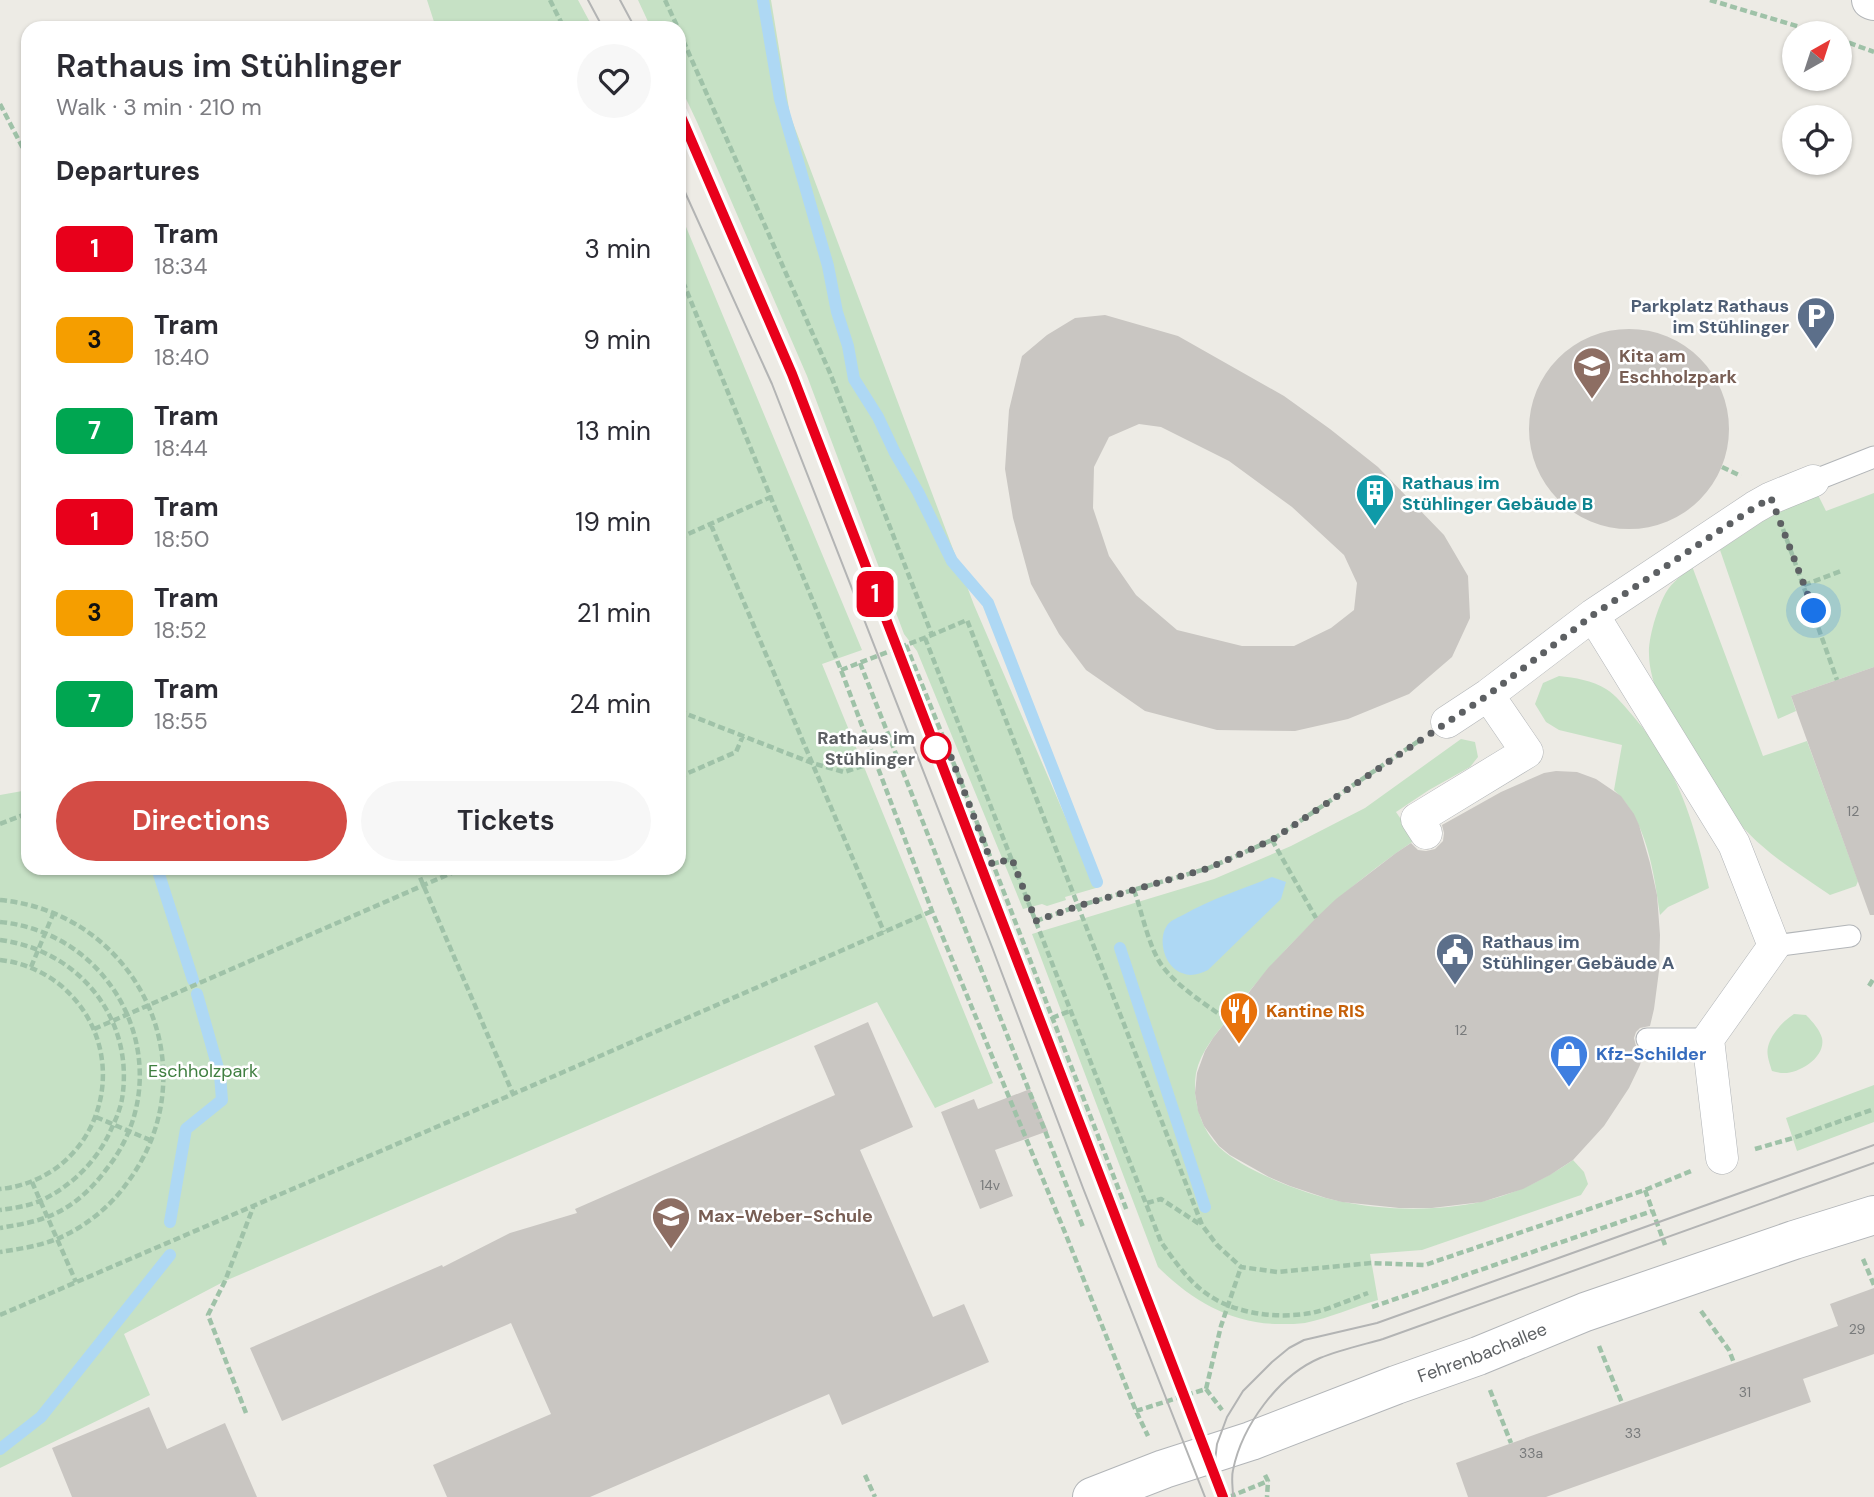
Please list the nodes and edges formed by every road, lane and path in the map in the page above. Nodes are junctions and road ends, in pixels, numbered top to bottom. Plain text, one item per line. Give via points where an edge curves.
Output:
1 (550, 0) edge
2 (665, 0) edge
3 (1710, 0) edge
4 (560, 21) edge
5 (674, 21) edge
6 (1782, 22) edge
7 (1852, 44) edge
8 (686, 47) edge
9 (1874, 52) edge
10 (0, 104) edge
11 (21, 144) edge
12 (686, 289) edge
13 (1874, 457) edge
14 (1812, 481) joint
15 (771, 497) junction
16 (1771, 498) junction
17 (711, 525) junction
18 (686, 535) edge
19 (1841, 571) dead end
20 (1804, 585) junction
21 (1593, 615) junction
22 (932, 635) junction
23 (925, 638) junction
24 (906, 645) junction
25 (859, 663) junction
26 (841, 670) junction
27 (1838, 680) dead end
28 (1488, 695) junction
29 (686, 714) edge
30 (1447, 722) joint
31 (743, 736) junction
32 (875, 762) junction
33 (812, 763) junction
34 (686, 773) edge
35 (21, 816) edge
36 (0, 824) edge
37 (1426, 833) dead end
38 (1272, 840) junction
39 (1012, 859) junction
40 (992, 864) junction
41 (419, 875) edge
42 (447, 875) edge
43 (424, 885) junction
44 (1134, 890) junction
45 (0, 900) edge
46 (1078, 906) junction
47 (932, 911) junction
48 (54, 912) junction
49 (1316, 918) dead end
50 (1036, 921) junction
51 (0, 922) edge
52 (44, 932) junction
53 (884, 932) junction
54 (1850, 936) dead end
55 (0, 940) edge
56 (1774, 946) junction
57 (38, 948) junction
58 (0, 960) edge
59 (31, 967) junction
60 (1874, 978) edge
61 (1869, 986) dead end
62 (149, 1005) junction
63 (1070, 1011) junction
64 (128, 1013) junction
65 (1052, 1018) junction
66 (1227, 1020) dead end
67 (113, 1021) junction
68 (94, 1029) junction
69 (1647, 1039) dead end
70 (1708, 1039) junction
71 (513, 1094) junction
72 (1874, 1109) edge
73 (96, 1117) junction
74 (113, 1125) junction
75 (130, 1132) junction
76 (152, 1141) junction
77 (1722, 1158) junction
78 (32, 1182) junction
79 (0, 1189) edge
80 (1645, 1190) junction
81 (40, 1201) junction
82 (1147, 1203) junction
83 (255, 1204) junction
84 (0, 1210) edge
85 (1127, 1211) dead end
86 (1653, 1211) junction
87 (1874, 1215) edge
88 (48, 1217) junction
89 (1202, 1225) junction
90 (1083, 1227) dead end
91 (0, 1228) edge
92 (57, 1239) junction
93 (0, 1252) edge
94 (1241, 1267) junction
95 (1679, 1279) junction
96 (76, 1282) junction
97 (1367, 1293) dead end
98 (1227, 1304) junction
99 (1372, 1307) dead end
100 (0, 1315) edge
101 (1729, 1350) dead end
102 (1734, 1363) dead end
103 (1616, 1389) dead end
104 (1622, 1403) dead end
105 (1136, 1411) junction
106 (246, 1413) dead end
107 (1505, 1428) dead end
108 (1511, 1443) dead end
109 (1164, 1469) junction
110 (865, 1475) dead end
111 (1268, 1480) dead end
112 (875, 1497) edge
113 (1092, 1497) edge
114 (1229, 1497) edge

1 - 4 path
2 - 5 path
3 - 6 path
7 - 9 path
8 - 22 path via 830,373
10 - 11 path
12 - 15 path
13 - 14 lane
14 - 16 street
15 - 17 path
15 - 26 path
16 - 20 path
16 - 21 street
17 - 18 path
17 - 33 path
19 - 20 path
20 - 27 path
21 - 28 street
21 - 56 street via 1734,844
22 - 23 path
22 - 46 path via 967,620
23 - 24 path
23 - 39 path
24 - 25 path
24 - 40 path
25 - 26 path
25 - 90 path
26 - 32 path
28 - 30 street
28 - 37 street via 1527,752 1416,818
29 - 31 path
30 - 38 path
31 - 33 path
31 - 34 path via 736,752
32 - 33 path via 844,772
32 - 47 path
33 - 53 path
35 - 36 path
38 - 44 path via 1209,868
38 - 49 path
39 - 40 path
39 - 50 path
40 - 65 path
41 - 43 path
42 - 43 path
43 - 62 path
43 - 71 path
44 - 46 path
44 - 66 path via 1162,966
45 - 48 path
46 - 50 path
46 - 89 path
47 - 53 path
47 - 105 path
48 - 52 path
48 - 62 path via 111,950
50 - 63 path
51 - 52 path
52 - 57 path
52 - 64 path via 94,966
53 - 71 path
54 - 56 lane
55 - 57 path
56 - 70 street
57 - 59 path
57 - 67 path via 83,977
58 - 59 path
59 - 68 path via 68,992
60 - 61 path
62 - 64 path
62 - 76 path via 160,1037 164,1070 162,1103
63 - 65 path
63 - 82 path
64 - 67 path
64 - 75 path via 138,1044 140,1074 139,1102
65 - 85 path
67 - 68 path
67 - 74 path via 124,1075 122,1101
68 - 73 path via 104,1073
69 - 70 lane
70 - 77 street
71 - 83 path
72 - 77 path
73 - 74 path
73 - 78 path via 71,1156
74 - 75 path
74 - 81 path via 85,1170
75 - 76 path
75 - 88 path via 95,1184
76 - 92 path via 117,1197 89,1221
77 - 80 path
78 - 79 path
78 - 81 path
80 - 86 path
80 - 94 path via 1425,1265 1371,1263 1277,1272
81 - 84 path
81 - 88 path
82 - 89 path via 1161,1199
82 - 98 path via 1161,1242 1182,1271 1207,1294
83 - 96 path
83 - 106 path via 208,1315
86 - 95 path
86 - 99 path
87 - 95 street, Fehrenbachallee
88 - 91 path
88 - 92 path
89 - 94 path
92 - 93 path
92 - 96 path
94 - 98 path
95 - 109 street, Fehrenbachallee via 1251,1441
96 - 100 path
97 - 98 path via 1314,1312 1285,1316
98 - 105 path via 1206,1389
101 - 102 path
103 - 104 path
105 - 109 path
107 - 108 path
109 - 113 street, Fehrenbachallee
110 - 112 path
111 - 114 path

